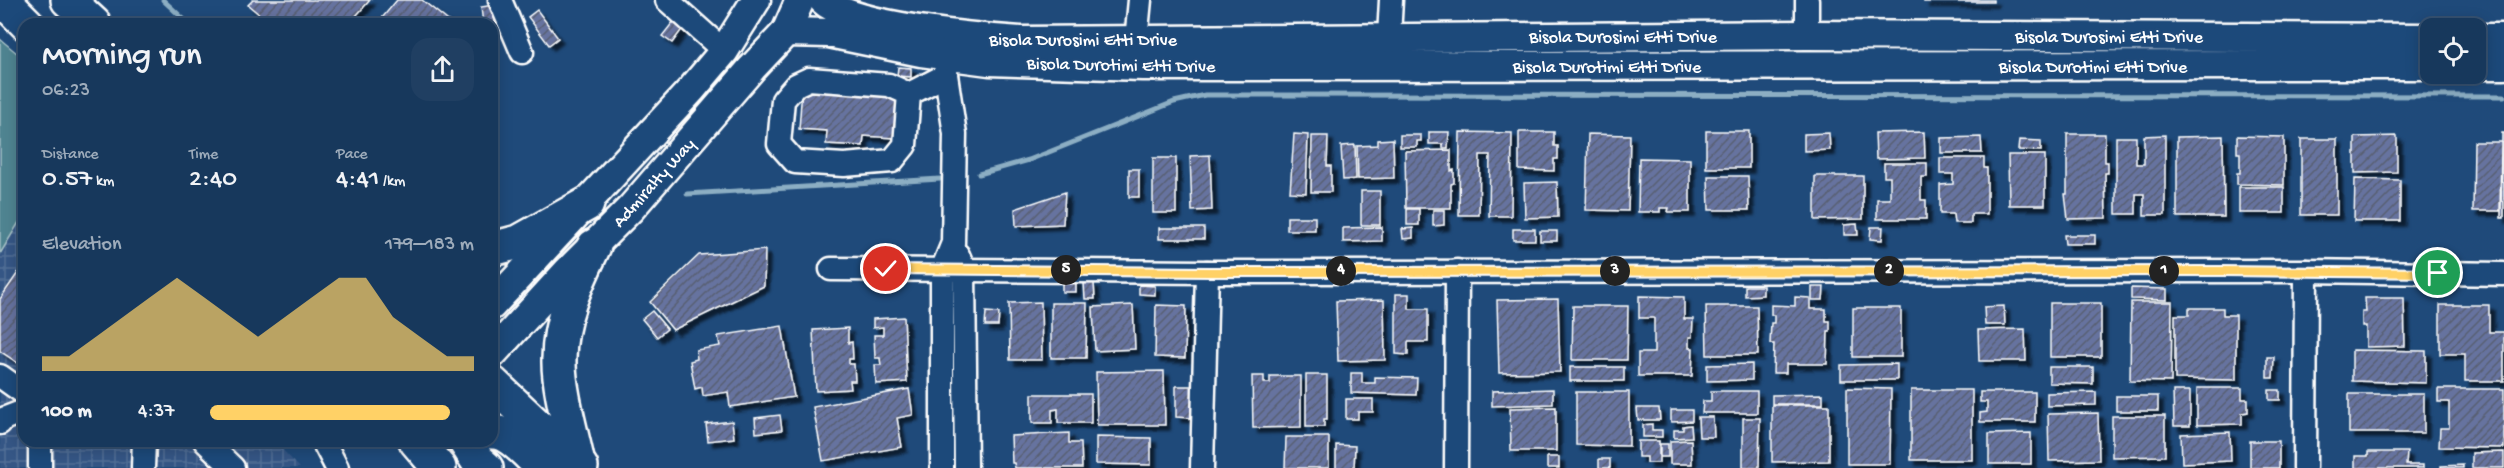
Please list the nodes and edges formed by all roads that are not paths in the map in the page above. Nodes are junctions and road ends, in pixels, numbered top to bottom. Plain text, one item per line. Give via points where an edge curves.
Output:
1 (3, 0) edge
2 (68, 0) edge
3 (500, 0) edge
4 (756, 0) edge
5 (800, 0) edge
6 (823, 0) edge
7 (1140, 0) edge
8 (1391, 0) edge
9 (1807, 0) edge
10 (680, 5) edge
11 (21, 18) edge
12 (88, 18) edge
13 (786, 32) junction
14 (1807, 35) junction
15 (1389, 37) junction
16 (2420, 38) edge
17 (2486, 38) edge
18 (2504, 38) edge
19 (1136, 41) junction
20 (724, 51) junction
21 (522, 52) dead end
22 (947, 55) junction
23 (2420, 65) edge
24 (2486, 65) edge
25 (2504, 65) edge
26 (909, 94) junction
27 (595, 196) junction
28 (631, 208) junction
29 (953, 243) junction
30 (594, 246) junction
31 (498, 247) edge
32 (831, 269) dead end
33 (964, 269) junction
34 (942, 270) junction
35 (1458, 271) junction
36 (2306, 271) junction
37 (1208, 272) junction
38 (2504, 274) edge
39 (498, 299) edge
40 (498, 348) edge
41 (0, 376) edge
42 (18, 389) edge
43 (498, 389) edge
44 (18, 413) edge
45 (0, 423) edge
46 (498, 431) edge
47 (40, 447) edge
48 (144, 447) edge
49 (211, 447) edge
50 (326, 447) edge
51 (421, 447) edge
52 (580, 466) edge
53 (40, 468) edge
54 (143, 468) edge
55 (233, 468) edge
56 (337, 468) edge
57 (439, 468) edge
58 (543, 468) edge
59 (942, 468) edge
60 (966, 468) edge
61 (1202, 468) edge
62 (1456, 468) edge
63 (2305, 468) edge

1 - 11 highway
2 - 12 highway
3 - 21 street
4 - 20 main road, Admiralty Way
5 - 13 main road, Admiralty Way
6 - 22 main road, Bisola Durosimi Etti Drive via 842,13
7 - 19 street
8 - 15 street
9 - 14 street
10 - 20 street
13 - 22 main road, Bisola Durotimi Etti Drive via 829,33
13 - 28 main road, Admiralty Way
14 - 15 main road, Bisola Durosimi Etti Drive
14 - 16 main road, Bisola Durosimi Etti Drive
15 - 19 main road, Bisola Durosimi Etti Drive
17 - 18 main road
19 - 22 main road, Bisola Durosimi Etti Drive via 1020,41
20 - 27 main road, Admiralty Way
22 - 23 main road, Bisola Durotimi Etti Drive via 989,61 1142,66
22 - 26 street
22 - 29 street via 955,134
24 - 25 main road
26 - 26 street via 905,145 892,161 844,165 795,162 779,144 783,100 796,85 809,79 889,85
27 - 28 main road
27 - 31 highway via 519,242
27 - 39 main road, Admiralty Way
28 - 30 main road, Admiralty Way
29 - 33 street
29 - 34 street
30 - 40 main road, Admiralty Way
30 - 52 highway via 569,299 558,362
32 - 34 street
33 - 34 street
33 - 37 street
33 - 60 street
34 - 59 street
35 - 36 street
35 - 37 street
35 - 62 street
36 - 38 street
36 - 63 street
37 - 61 street
41 - 42 street
43 - 52 highway
44 - 45 street
46 - 58 highway
47 - 53 street
48 - 54 street
49 - 55 street
50 - 56 street
51 - 57 highway

